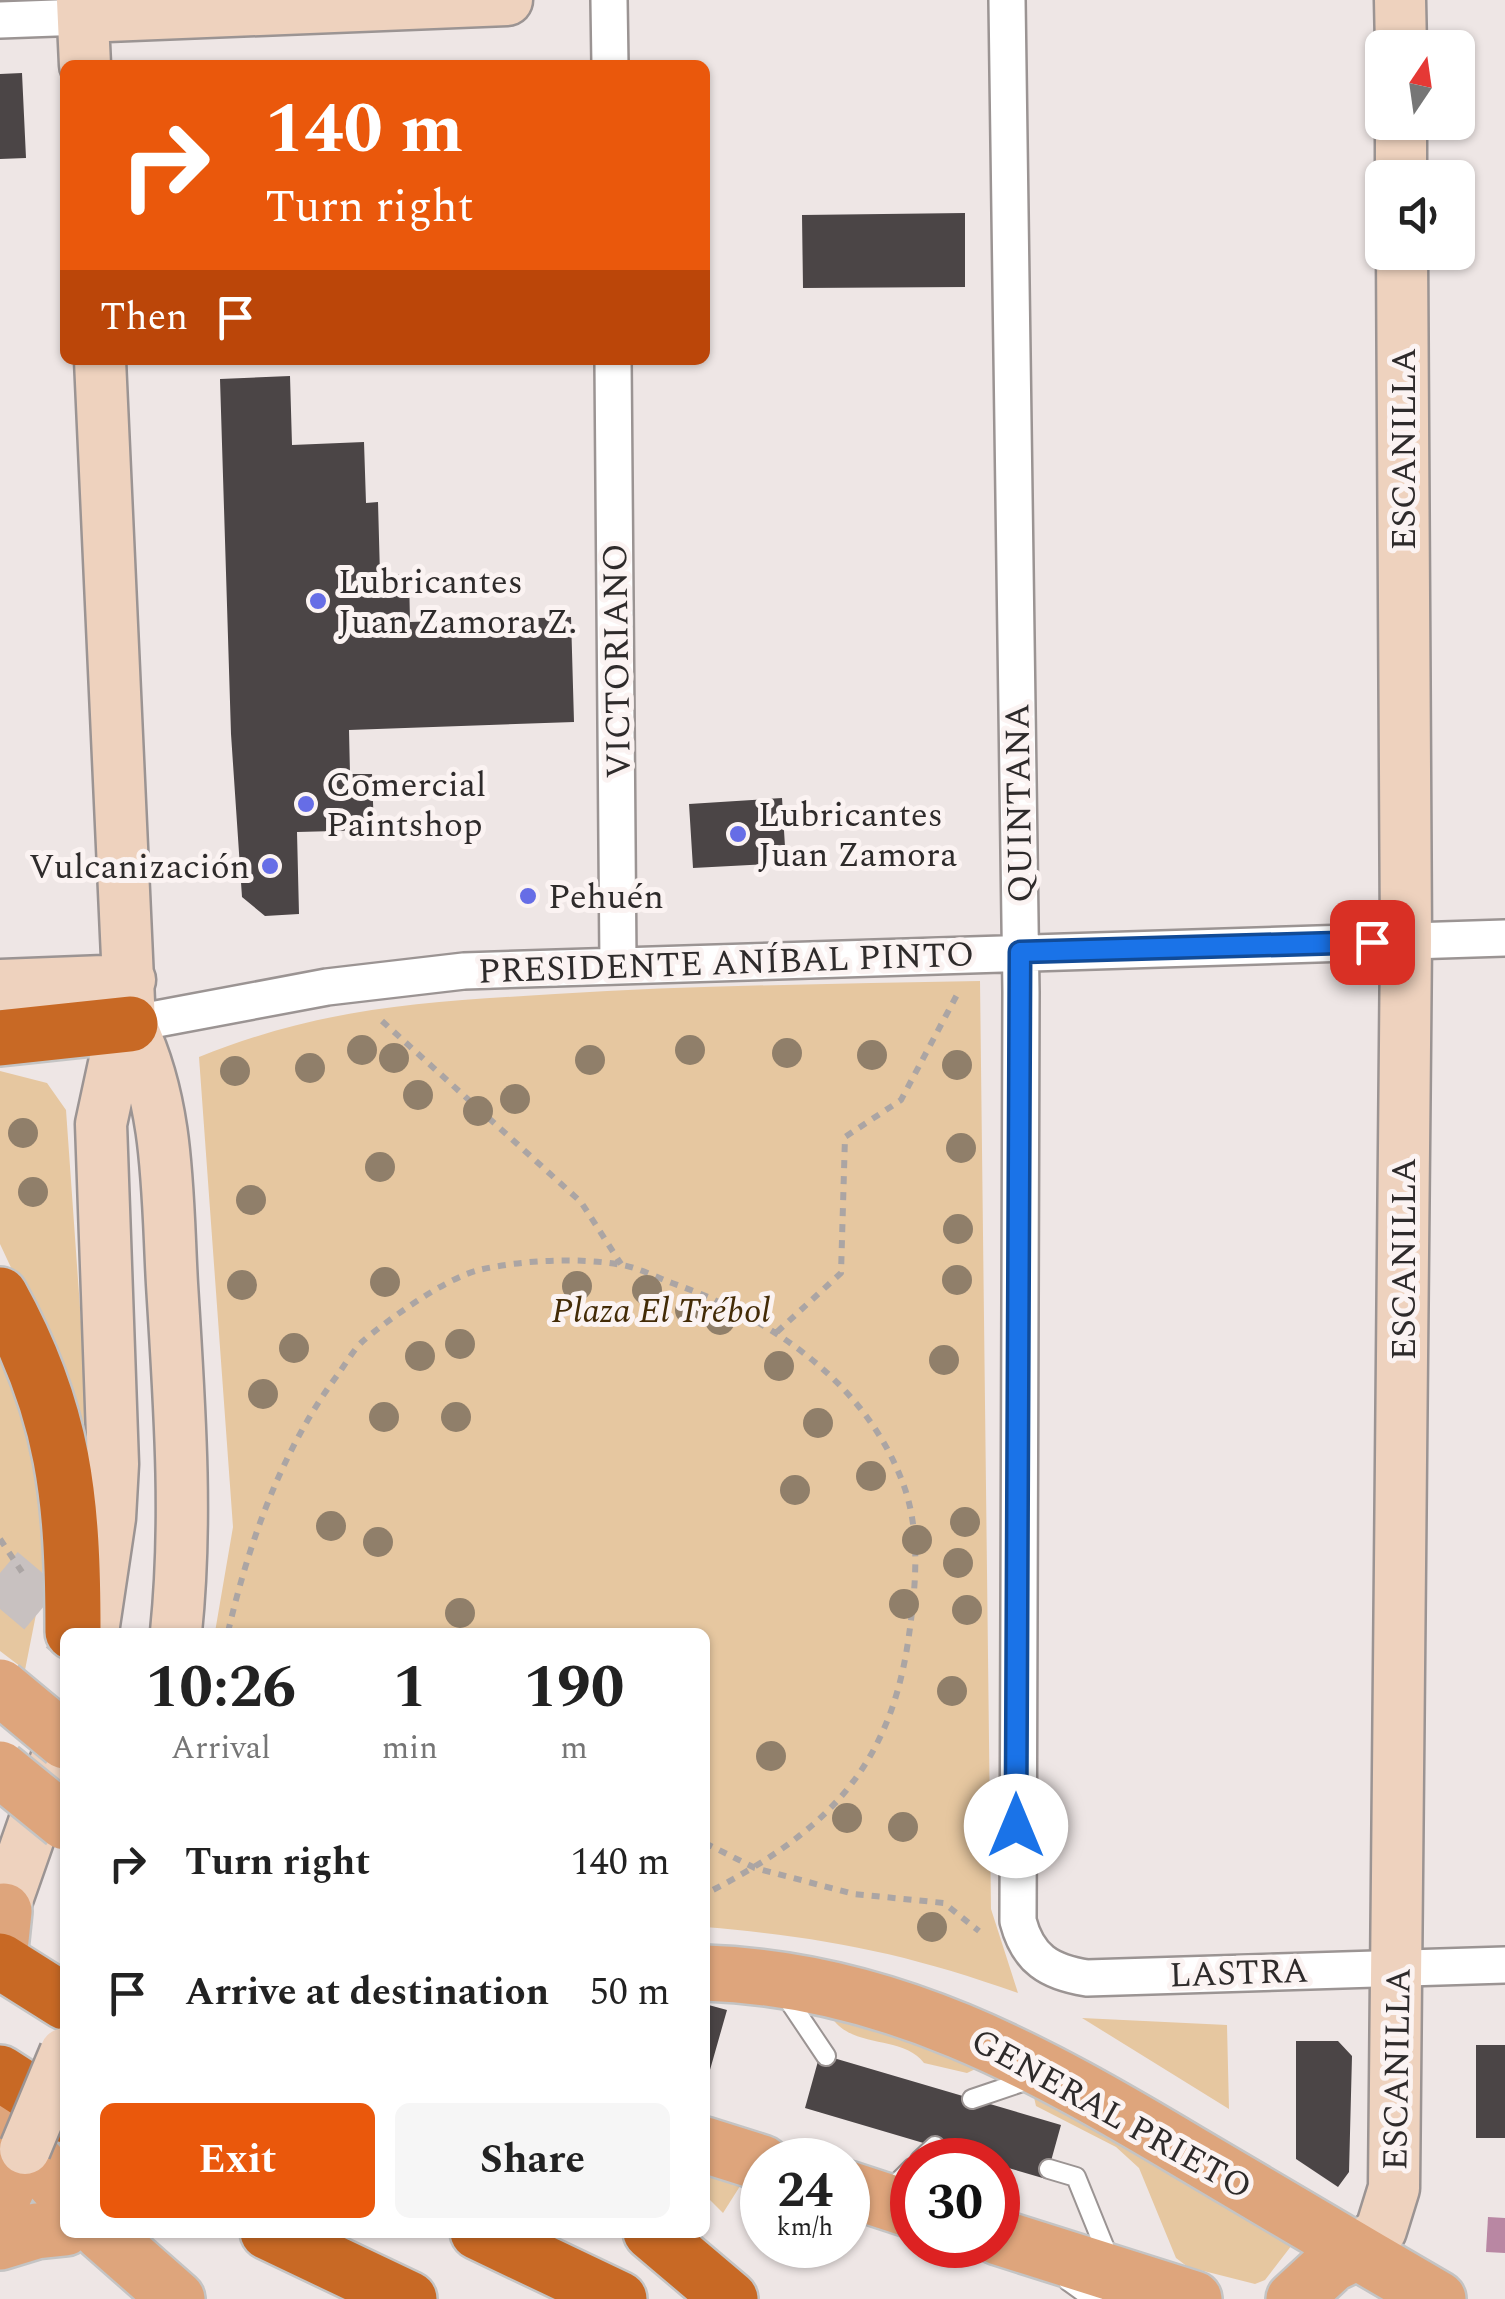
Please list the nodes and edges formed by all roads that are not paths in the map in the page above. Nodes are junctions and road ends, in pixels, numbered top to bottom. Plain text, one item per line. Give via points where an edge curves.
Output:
1 (508, 0) edge
2 (610, 0) edge
3 (1006, 0) edge
4 (1400, 0) edge
5 (0, 20) edge
6 (84, 27) edge
7 (1400, 30) edge
8 (610, 60) edge
9 (1402, 270) edge
10 (100, 365) edge
11 (613, 365) edge
12 (1505, 938) edge
13 (1406, 941) junction
14 (1020, 952) junction
15 (618, 962) junction
16 (0, 986) edge
17 (130, 1002) junction
18 (0, 1038) edge
19 (0, 1295) edge
20 (73, 1628) edge
21 (93, 1628) edge
22 (176, 1628) edge
23 (0, 1688) edge
24 (60, 1733) edge
25 (60, 1752) edge
26 (0, 1769) edge
27 (60, 1818) edge
28 (1016, 1906) joint
29 (3, 1926) edge
30 (1505, 1965) edge
31 (1397, 1966) junction
32 (710, 1973) edge
33 (774, 1979) junction
34 (60, 1996) edge
35 (826, 2056) dead end
36 (0, 2072) edge
37 (1053, 2072) junction
38 (60, 2080) edge
39 (0, 2096) edge
40 (972, 2099) dead end
41 (710, 2147) edge
42 (740, 2156) edge
43 (1048, 2170) dead end
44 (42, 2179) edge
45 (107, 2238) edge
46 (281, 2238) edge
47 (491, 2238) edge
48 (658, 2238) edge
49 (0, 2242) edge
50 (1020, 2245) edge
51 (1357, 2252) junction
52 (1104, 2286) edge
53 (177, 2299) edge
54 (409, 2299) edge
55 (619, 2299) edge
56 (730, 2299) edge
57 (1194, 2299) edge
58 (1294, 2299) edge
59 (1438, 2299) edge

1 - 6 street
2 - 8 street
3 - 14 street, QUINTANA
4 - 7 street
5 - 6 street
9 - 13 street, ESCANILLA
10 - 17 street
11 - 15 street, VICTORIANO
12 - 13 street, PRESIDENTE ANÍBAL PINTO
13 - 14 street, PRESIDENTE ANÍBAL PINTO
13 - 31 street, ESCANILLA
14 - 15 street, PRESIDENTE ANÍBAL PINTO
14 - 28 street, QUINTANA
15 - 17 street, PRESIDENTE ANÍBAL PINTO
16 - 17 street, PRESIDENTE ANÍBAL PINTO
17 - 18 highway
17 - 21 street via 101,1124 112,1464
17 - 22 street via 161,1110 182,1468
19 - 20 highway via 53,1410 68,1501
23 - 24 main road, bridge
25 - 29 street
26 - 27 main road, bridge
28 - 31 street, LASTRA via 1030,1952 1070,1975
29 - 34 highway
30 - 31 street, LASTRA
31 - 51 street, ESCANILLA via 1392,2202 1381,2230
32 - 33 main road, GENERAL PRIETO
33 - 35 lane
33 - 37 main road, GENERAL PRIETO via 937,2020
36 - 44 highway
37 - 40 lane
37 - 51 main road, GENERAL PRIETO
38 - 44 street, bridge
39 - 44 main road
41 - 42 main road
43 - 52 lane via 1076,2177
44 - 49 main road via 36,2231
45 - 53 main road
46 - 54 highway
47 - 55 highway
48 - 56 highway
50 - 52 main road
51 - 58 main road via 1332,2264
51 - 59 main road, GENERAL PRIETO
52 - 57 main road

